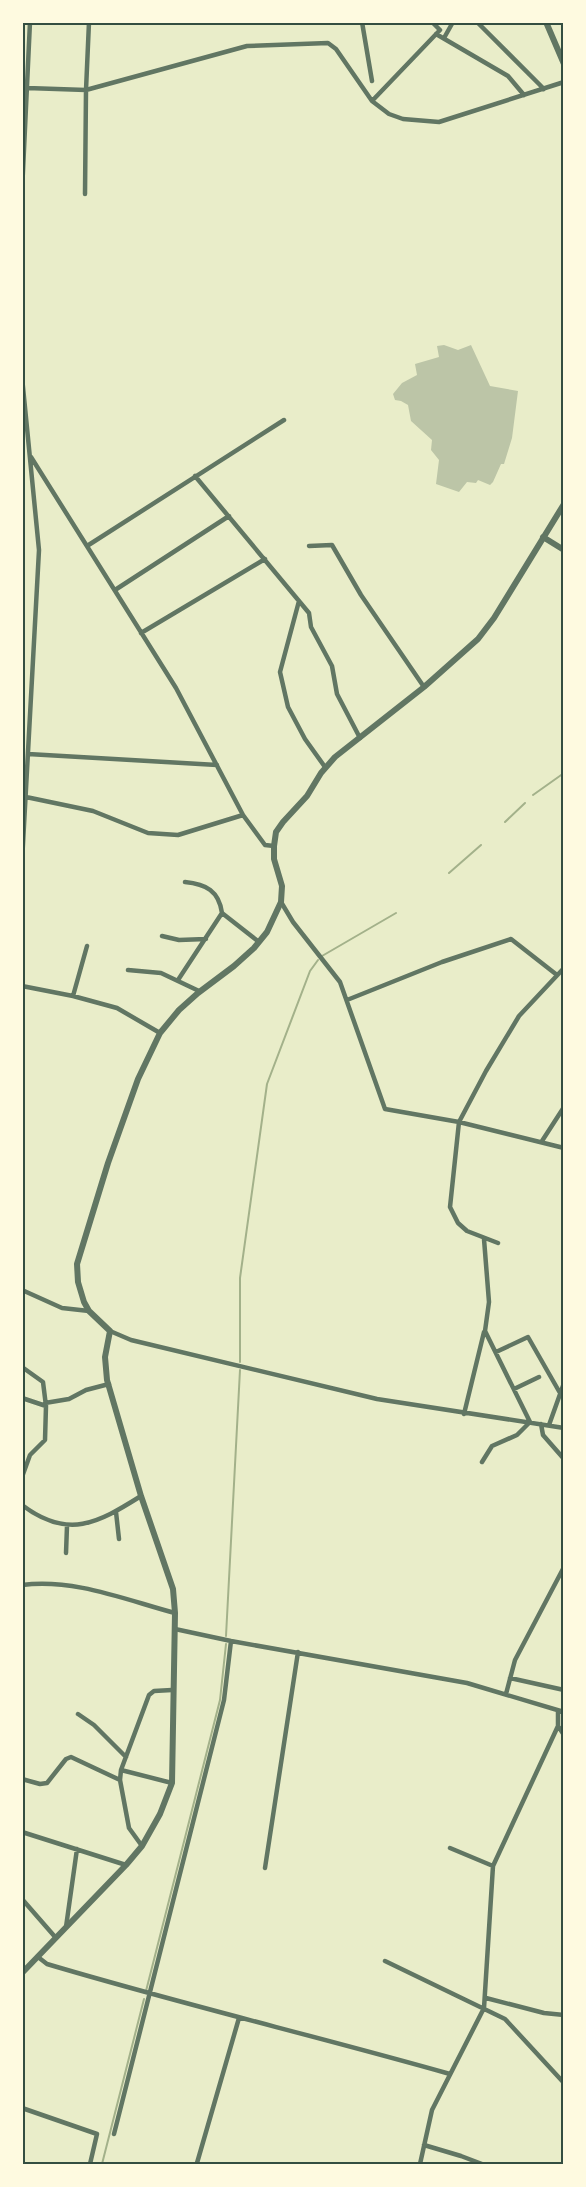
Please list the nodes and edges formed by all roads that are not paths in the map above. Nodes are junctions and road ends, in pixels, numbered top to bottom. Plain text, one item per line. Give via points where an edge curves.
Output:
1 (30, 22) edge
2 (89, 22) edge
3 (362, 22) edge
4 (432, 22) edge
5 (453, 22) edge
6 (477, 22) edge
7 (546, 22) edge
8 (436, 34) junction
9 (444, 38) junction
10 (564, 64) edge
11 (372, 81) dead end
12 (564, 82) edge
13 (26, 85) edge
14 (544, 89) junction
15 (86, 90) junction
16 (524, 95) junction
17 (372, 101) junction
18 (24, 128) edge
19 (23, 190) edge
20 (85, 194) dead end
21 (22, 378) edge
22 (284, 420) dead end
23 (30, 455) junction
24 (195, 476) junction
25 (564, 504) edge
26 (229, 516) junction
27 (543, 537) junction
28 (87, 546) junction
29 (309, 546) dead end
30 (564, 550) edge
31 (265, 559) junction
32 (115, 590) junction
33 (299, 601) junction
34 (141, 633) junction
35 (424, 687) junction
36 (360, 738) junction
37 (28, 754) junction
38 (217, 765) junction
39 (325, 767) junction
40 (26, 797) junction
41 (243, 815) junction
42 (24, 823) edge
43 (274, 846) junction
44 (22, 862) edge
45 (185, 882) dead end
46 (281, 902) junction
47 (222, 914) junction
48 (162, 936) dead end
49 (206, 939) junction
50 (259, 942) junction
51 (87, 946) dead end
52 (564, 968) edge
53 (128, 970) dead end
54 (557, 975) junction
55 (178, 980) junction
56 (22, 986) edge
57 (199, 991) junction
58 (73, 996) junction
59 (347, 1000) junction
60 (160, 1033) junction
61 (564, 1107) edge
62 (459, 1122) junction
63 (542, 1141) junction
64 (564, 1148) edge
65 (484, 1239) junction
66 (498, 1243) dead end
67 (22, 1290) edge
68 (89, 1311) junction
69 (110, 1331) junction
70 (484, 1331) junction
71 (496, 1352) junction
72 (22, 1367) edge
73 (539, 1377) dead end
74 (564, 1383) edge
75 (109, 1384) junction
76 (514, 1389) junction
77 (560, 1393) junction
78 (22, 1398) edge
79 (45, 1404) junction
80 (464, 1414) junction
81 (530, 1422) junction
82 (541, 1424) junction
83 (549, 1425) junction
84 (564, 1428) edge
85 (564, 1459) edge
86 (482, 1462) dead end
87 (22, 1478) edge
88 (141, 1496) junction
89 (22, 1505) edge
90 (116, 1512) junction
91 (67, 1526) junction
92 (119, 1539) dead end
93 (66, 1552) dead end
94 (564, 1567) edge
95 (22, 1585) edge
96 (175, 1612) junction
97 (175, 1629) junction
98 (231, 1641) junction
99 (298, 1652) junction
100 (510, 1678) junction
101 (172, 1690) junction
102 (564, 1690) edge
103 (506, 1694) junction
104 (561, 1712) edge
105 (78, 1714) dead end
106 (558, 1726) junction
107 (564, 1735) edge
108 (126, 1757) junction
109 (121, 1770) junction
110 (22, 1779) edge
111 (120, 1780) junction
112 (172, 1783) junction
113 (22, 1832) edge
114 (142, 1846) junction
115 (450, 1848) dead end
116 (77, 1849) junction
117 (126, 1865) junction
118 (494, 1866) junction
119 (265, 1868) dead end
120 (22, 1899) edge
121 (65, 1928) junction
122 (56, 1938) junction
123 (38, 1957) junction
124 (385, 1961) dead end
125 (22, 1973) edge
126 (151, 1995) junction
127 (486, 1998) junction
128 (484, 2008) junction
129 (564, 2015) edge
130 (239, 2018) junction
131 (450, 2074) junction
132 (564, 2083) edge
133 (22, 2109) edge
134 (114, 2134) dead end
135 (424, 2145) junction
136 (197, 2163) edge
137 (90, 2164) edge
138 (420, 2164) edge
139 (482, 2164) edge

1 - 13 street
2 - 15 street
3 - 11 street
4 - 8 street via 440,30
5 - 9 street
6 - 14 street
7 - 10 street
8 - 9 street
8 - 17 street
9 - 16 street via 508,76
12 - 14 street
13 - 15 street
13 - 18 street
14 - 16 street
15 - 17 street via 247,46 328,43
15 - 20 street
16 - 17 street via 439,122 403,119
18 - 19 street
21 - 23 street
22 - 24 street
23 - 28 street
23 - 37 street via 39,550
24 - 26 street
24 - 28 street
25 - 27 street
26 - 31 street
26 - 32 street
27 - 30 street
27 - 35 street via 478,639
28 - 32 street
29 - 35 street via 332,545
31 - 33 street
31 - 34 street
32 - 34 street
33 - 36 street via 309,614 311,627 332,666 337,694
33 - 39 street via 280,672 288,707 304,739
34 - 38 street via 176,687
35 - 36 street
36 - 39 street
37 - 38 street
37 - 40 street
38 - 41 street
39 - 43 street via 307,796 276,832
40 - 41 street via 93,811 158,834 178,835
40 - 42 street
41 - 43 street via 265,845
42 - 44 street
43 - 46 street via 282,885
45 - 47 street via 203,884 220,900
46 - 50 street
46 - 59 street via 340,982
47 - 49 street
47 - 50 street
48 - 49 street
49 - 55 street
50 - 57 street
51 - 58 street
52 - 54 street
53 - 55 street via 161,973
54 - 59 street via 511,939
54 - 62 street via 519,1016
55 - 57 street
56 - 58 street
57 - 60 street
58 - 60 street via 117,1008
59 - 62 street via 385,1109
60 - 68 street via 130,1100 77,1264 78,1282
61 - 63 street
62 - 63 street
62 - 65 street via 450,1207 467,1232
63 - 64 street
65 - 66 street
65 - 70 street via 489,1302
67 - 68 street via 62,1308
68 - 69 street
69 - 75 street via 105,1357
69 - 80 street via 131,1340 377,1399
70 - 71 street
70 - 80 street
71 - 76 street
71 - 77 street via 528,1337
72 - 79 street via 43,1382
73 - 76 street
74 - 77 street
75 - 79 street
75 - 88 street
76 - 81 street
77 - 83 street
78 - 79 street
79 - 87 street via 45,1440 30,1455
80 - 81 street
81 - 82 street
81 - 86 street via 517,1435 492,1446
82 - 83 street
82 - 85 street via 543,1435
83 - 84 street
88 - 90 street
88 - 96 street via 173,1589
89 - 91 street via 35,1515
90 - 91 street
90 - 92 street
91 - 93 street
94 - 100 street via 515,1660
95 - 96 street via 40,1582 74,1586
96 - 97 street
97 - 98 street
97 - 101 street
98 - 99 street
98 - 126 street via 224,1700
99 - 103 street via 467,1683
99 - 119 street
100 - 102 street
100 - 103 street
101 - 108 street via 151,1692
101 - 112 street
103 - 104 street
104 - 106 street
105 - 108 street
106 - 107 street
106 - 118 street
108 - 109 street
109 - 111 street
109 - 112 street
110 - 111 street via 47,1783 71,1757
111 - 114 street via 129,1828
112 - 114 street
113 - 116 street
114 - 117 street
115 - 118 street
116 - 117 street
116 - 121 street
117 - 121 street
118 - 127 street
120 - 122 street
121 - 122 street
122 - 123 street
123 - 125 street
123 - 126 street via 47,1964
124 - 128 street
126 - 130 street
126 - 134 street
127 - 128 street
127 - 129 street
128 - 131 street
128 - 132 street via 505,2019
130 - 131 street
130 - 136 street
131 - 135 street via 432,2110
133 - 137 street via 97,2134
135 - 138 street
135 - 139 street

